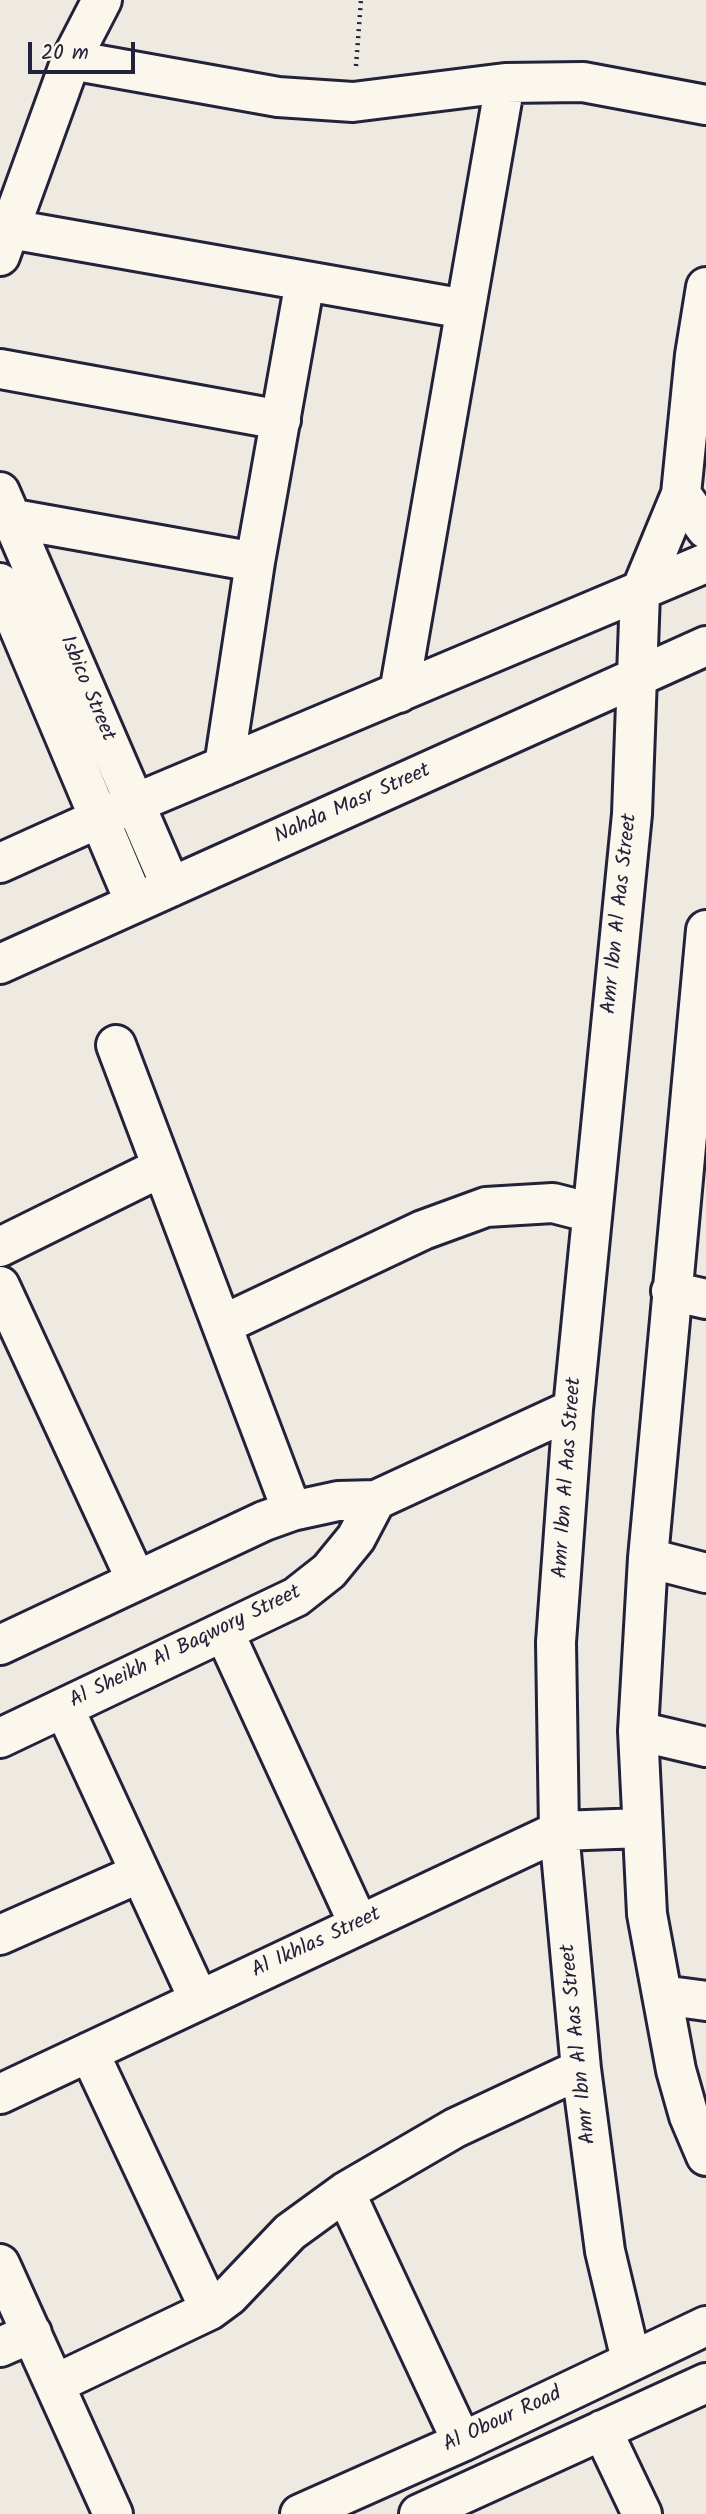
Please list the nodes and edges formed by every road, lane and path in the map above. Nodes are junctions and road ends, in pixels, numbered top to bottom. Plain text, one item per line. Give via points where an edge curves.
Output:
1 (102, 0) edge
2 (361, 0) edge
3 (71, 61) junction
4 (505, 83) junction
5 (353, 102) junction
6 (706, 105) edge
7 (5, 242) edge
8 (305, 281) junction
9 (706, 287) edge
10 (465, 309) junction
11 (0, 369) edge
12 (281, 420) junction
13 (681, 494) junction
14 (5, 510) edge
15 (706, 529) edge
16 (255, 562) junction
17 (706, 563) edge
18 (0, 583) edge
19 (640, 593) junction
20 (706, 646) edge
21 (637, 677) junction
22 (399, 693) junction
23 (224, 766) junction
24 (134, 803) junction
25 (100, 818) junction
26 (0, 863) edge
27 (171, 887) junction
28 (135, 903) junction
29 (706, 930) edge
30 (0, 964) edge
31 (703, 996) edge
32 (116, 1045) dead end
33 (162, 1167) junction
34 (592, 1213) junction
35 (0, 1247) edge
36 (0, 1286) edge
37 (688, 1295) edge
38 (222, 1325) junction
39 (14, 1354) edge
40 (573, 1409) junction
41 (376, 1500) junction
42 (292, 1511) junction
43 (648, 1558) junction
44 (706, 1573) edge
45 (136, 1580) junction
46 (224, 1633) junction
47 (0, 1645) edge
48 (64, 1708) junction
49 (638, 1731) junction
50 (0, 1738) edge
51 (706, 1747) edge
52 (642, 1828) junction
53 (559, 1830) junction
54 (140, 1872) junction
55 (359, 1925) junction
56 (0, 1935) edge
57 (662, 1995) junction
58 (199, 2000) junction
59 (706, 2001) edge
60 (89, 2052) junction
61 (581, 2069) junction
62 (0, 2094) edge
63 (706, 2156) edge
64 (345, 2192) junction
65 (0, 2264) edge
66 (210, 2310) junction
67 (706, 2326) edge
68 (16, 2340) edge
69 (631, 2360) junction
70 (706, 2383) edge
71 (55, 2384) junction
72 (602, 2430) junction
73 (461, 2442) junction
74 (113, 2514) edge
75 (300, 2514) edge
76 (419, 2514) edge
77 (642, 2514) edge

1 - 3 street
2 - 5 path
3 - 5 street via 278,97
3 - 7 street
4 - 5 street
4 - 6 street via 583,82
4 - 10 street
7 - 8 street
8 - 10 street
8 - 12 street
9 - 13 street
10 - 22 street
11 - 12 street
12 - 16 street
13 - 15 street
13 - 19 street
14 - 16 street
14 - 24 street, Isbico Street
16 - 23 street
17 - 19 street
18 - 25 street, Isbico Street
19 - 21 street, Amr Ibn Al Aas Street
19 - 22 street
20 - 21 street, Nahda Masr Street
21 - 27 street, Nahda Masr Street
21 - 34 street, Amr Ibn Al Aas Street via 632,814
22 - 23 street
23 - 24 street
24 - 25 street
24 - 27 street, Isbico Street
25 - 26 street
25 - 28 street, Isbico Street
27 - 28 street, Nahda Masr Street
28 - 30 street, Nahda Masr Street
29 - 31 street
31 - 37 street
32 - 33 street
33 - 35 street
33 - 38 street
34 - 38 street via 553,1203 486,1208 423,1230
34 - 40 street, Amr Ibn Al Aas Street
36 - 39 street
37 - 43 street
38 - 42 street
39 - 45 street
40 - 41 street
40 - 53 street, Amr Ibn Al Aas Street via 556,1642
41 - 42 street via 338,1501
41 - 46 street, Al Sheikh Al Baqwory Street via 356,1538 329,1571 296,1597
42 - 45 street via 231,1534
43 - 44 street
43 - 49 street
45 - 47 street
46 - 48 street, Al Sheikh Al Baqwory Street
46 - 55 street
48 - 50 street, Al Sheikh Al Baqwory Street
48 - 54 street
49 - 51 street
49 - 52 street
52 - 53 street, Al Ikhlas Street
52 - 57 street via 647,1914
53 - 55 street, Al Ikhlas Street
53 - 61 street, Amr Ibn Al Aas Street
54 - 56 street
54 - 58 street
55 - 58 street, Al Ikhlas Street
57 - 59 street
57 - 63 street via 676,2070
58 - 60 street, Al Ikhlas Street
60 - 62 street, Al Ikhlas Street
60 - 66 street
61 - 64 street via 455,2128
61 - 69 street, Amr Ibn Al Aas Street via 605,2251
64 - 66 street via 290,2232
64 - 73 street
65 - 68 street
66 - 71 street
67 - 69 street, Al Obour Road
68 - 71 street
69 - 73 street, Al Obour Road
70 - 72 street
71 - 74 street
72 - 76 street
72 - 77 street
73 - 75 street, Al Obour Road

